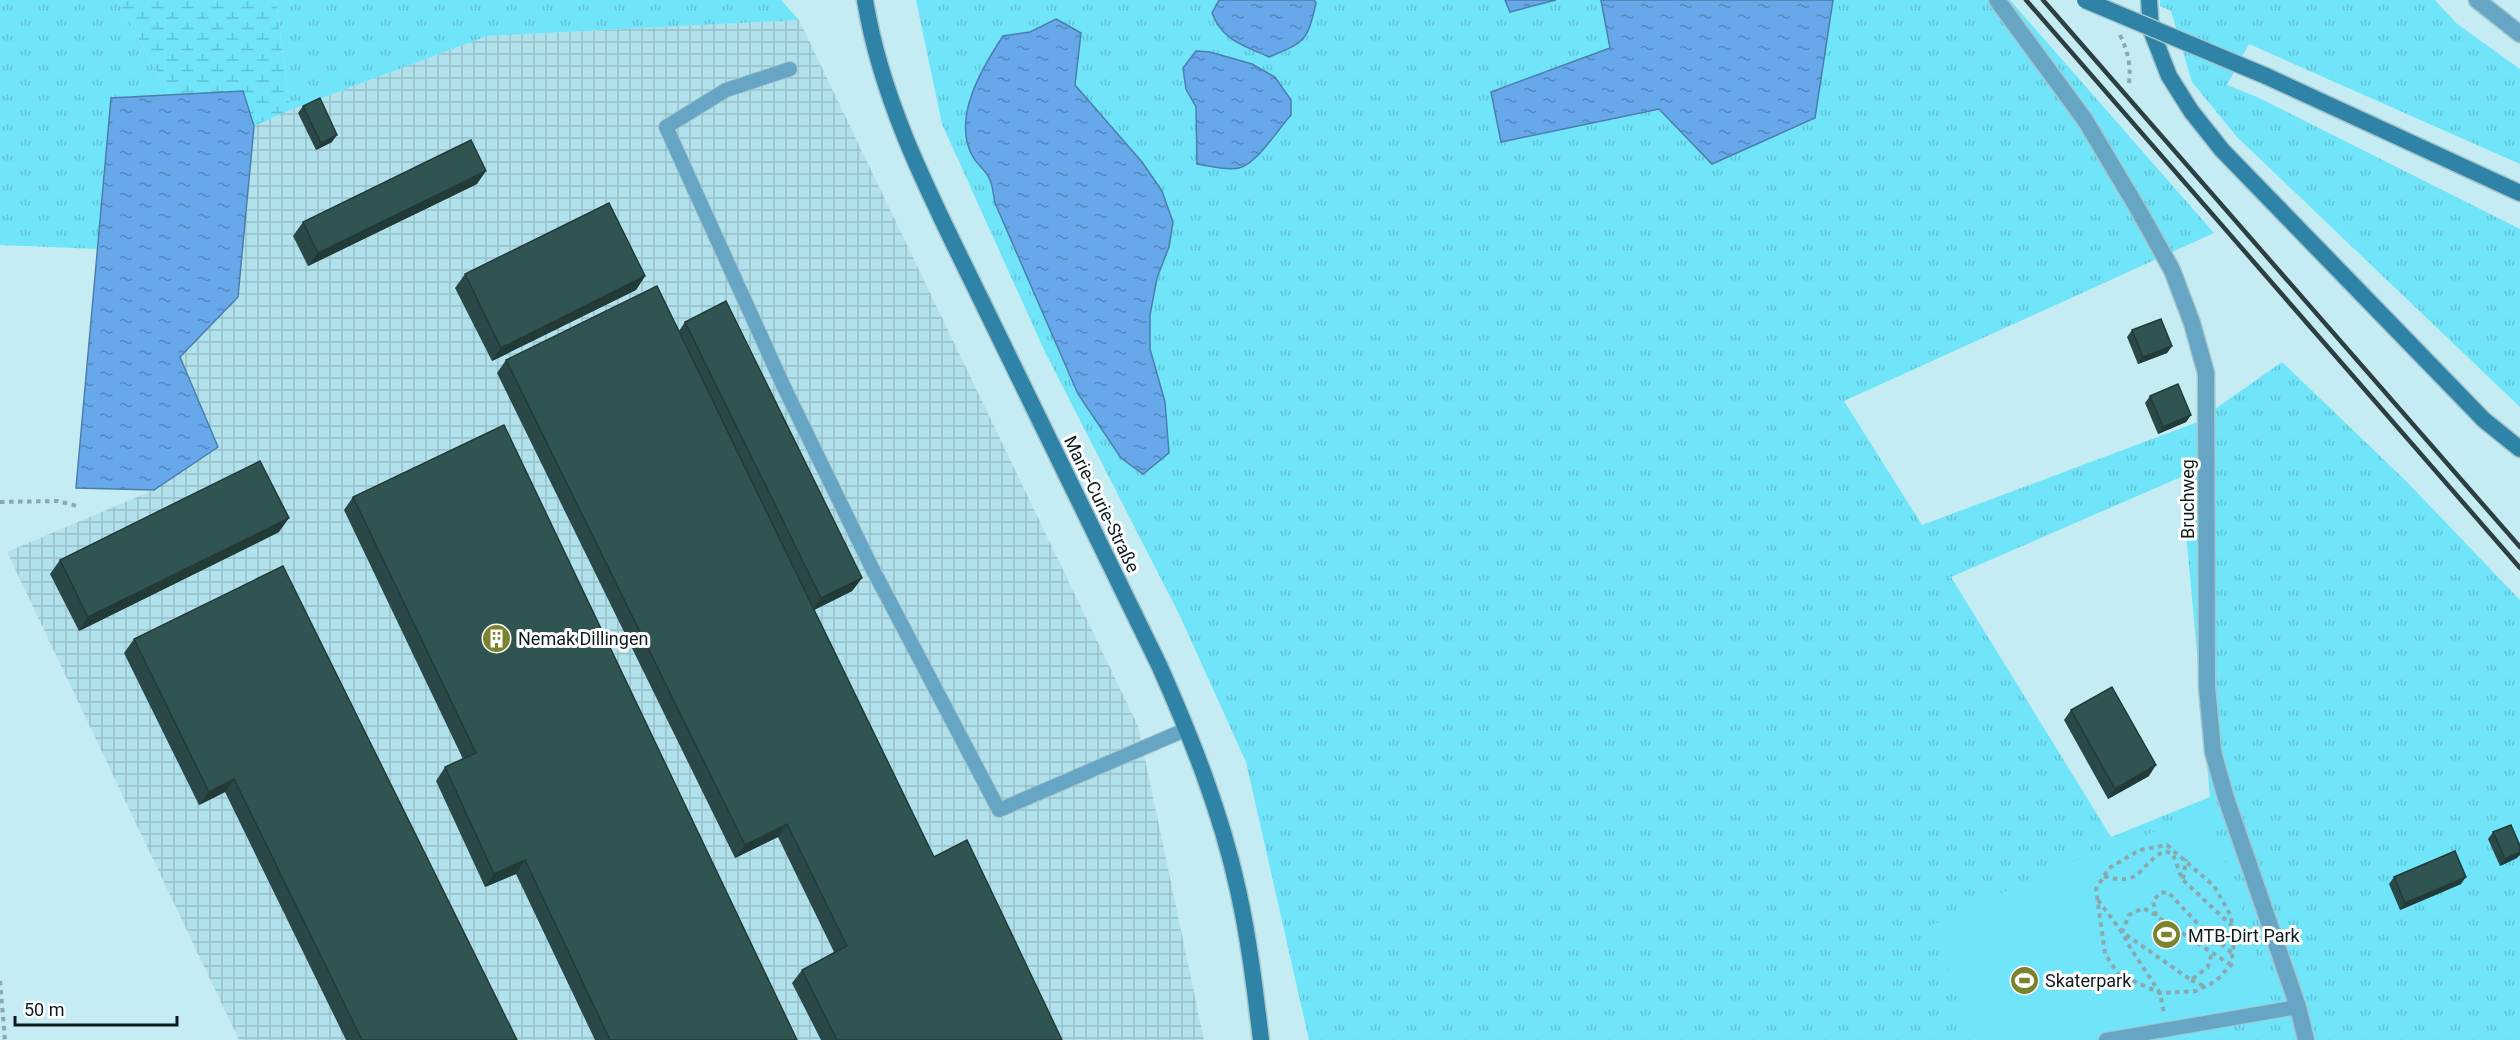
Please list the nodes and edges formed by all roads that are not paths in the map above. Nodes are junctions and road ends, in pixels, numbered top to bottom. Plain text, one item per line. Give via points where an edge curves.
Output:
1 (864, 0) edge
2 (1997, 0) edge
3 (2085, 0) edge
4 (2149, 0) edge
5 (2476, 0) edge
6 (2520, 34) edge
7 (790, 69) dead end
8 (2520, 193) edge
9 (2520, 449) edge
10 (1187, 729) junction
11 (2298, 1007) junction
12 (1261, 1040) edge
13 (2106, 1040) edge
14 (2306, 1040) edge

1 - 10 main road, Marie-Curie-Straße via 871,42 891,104 948,232
2 - 11 street, Bruchweg via 2091,130 2172,270 2193,323 2206,372 2207,687 2213,752
3 - 8 main road, bridge via 2266,76
4 - 9 main road via 2151,30 2169,76 2222,150 2484,420
5 - 6 street
7 - 10 lane via 726,90 666,126 783,385 871,566 999,810
10 - 12 main road, Marie-Curie-Straße via 1218,815 1238,888
11 - 13 lane
11 - 14 street, Bruchweg

